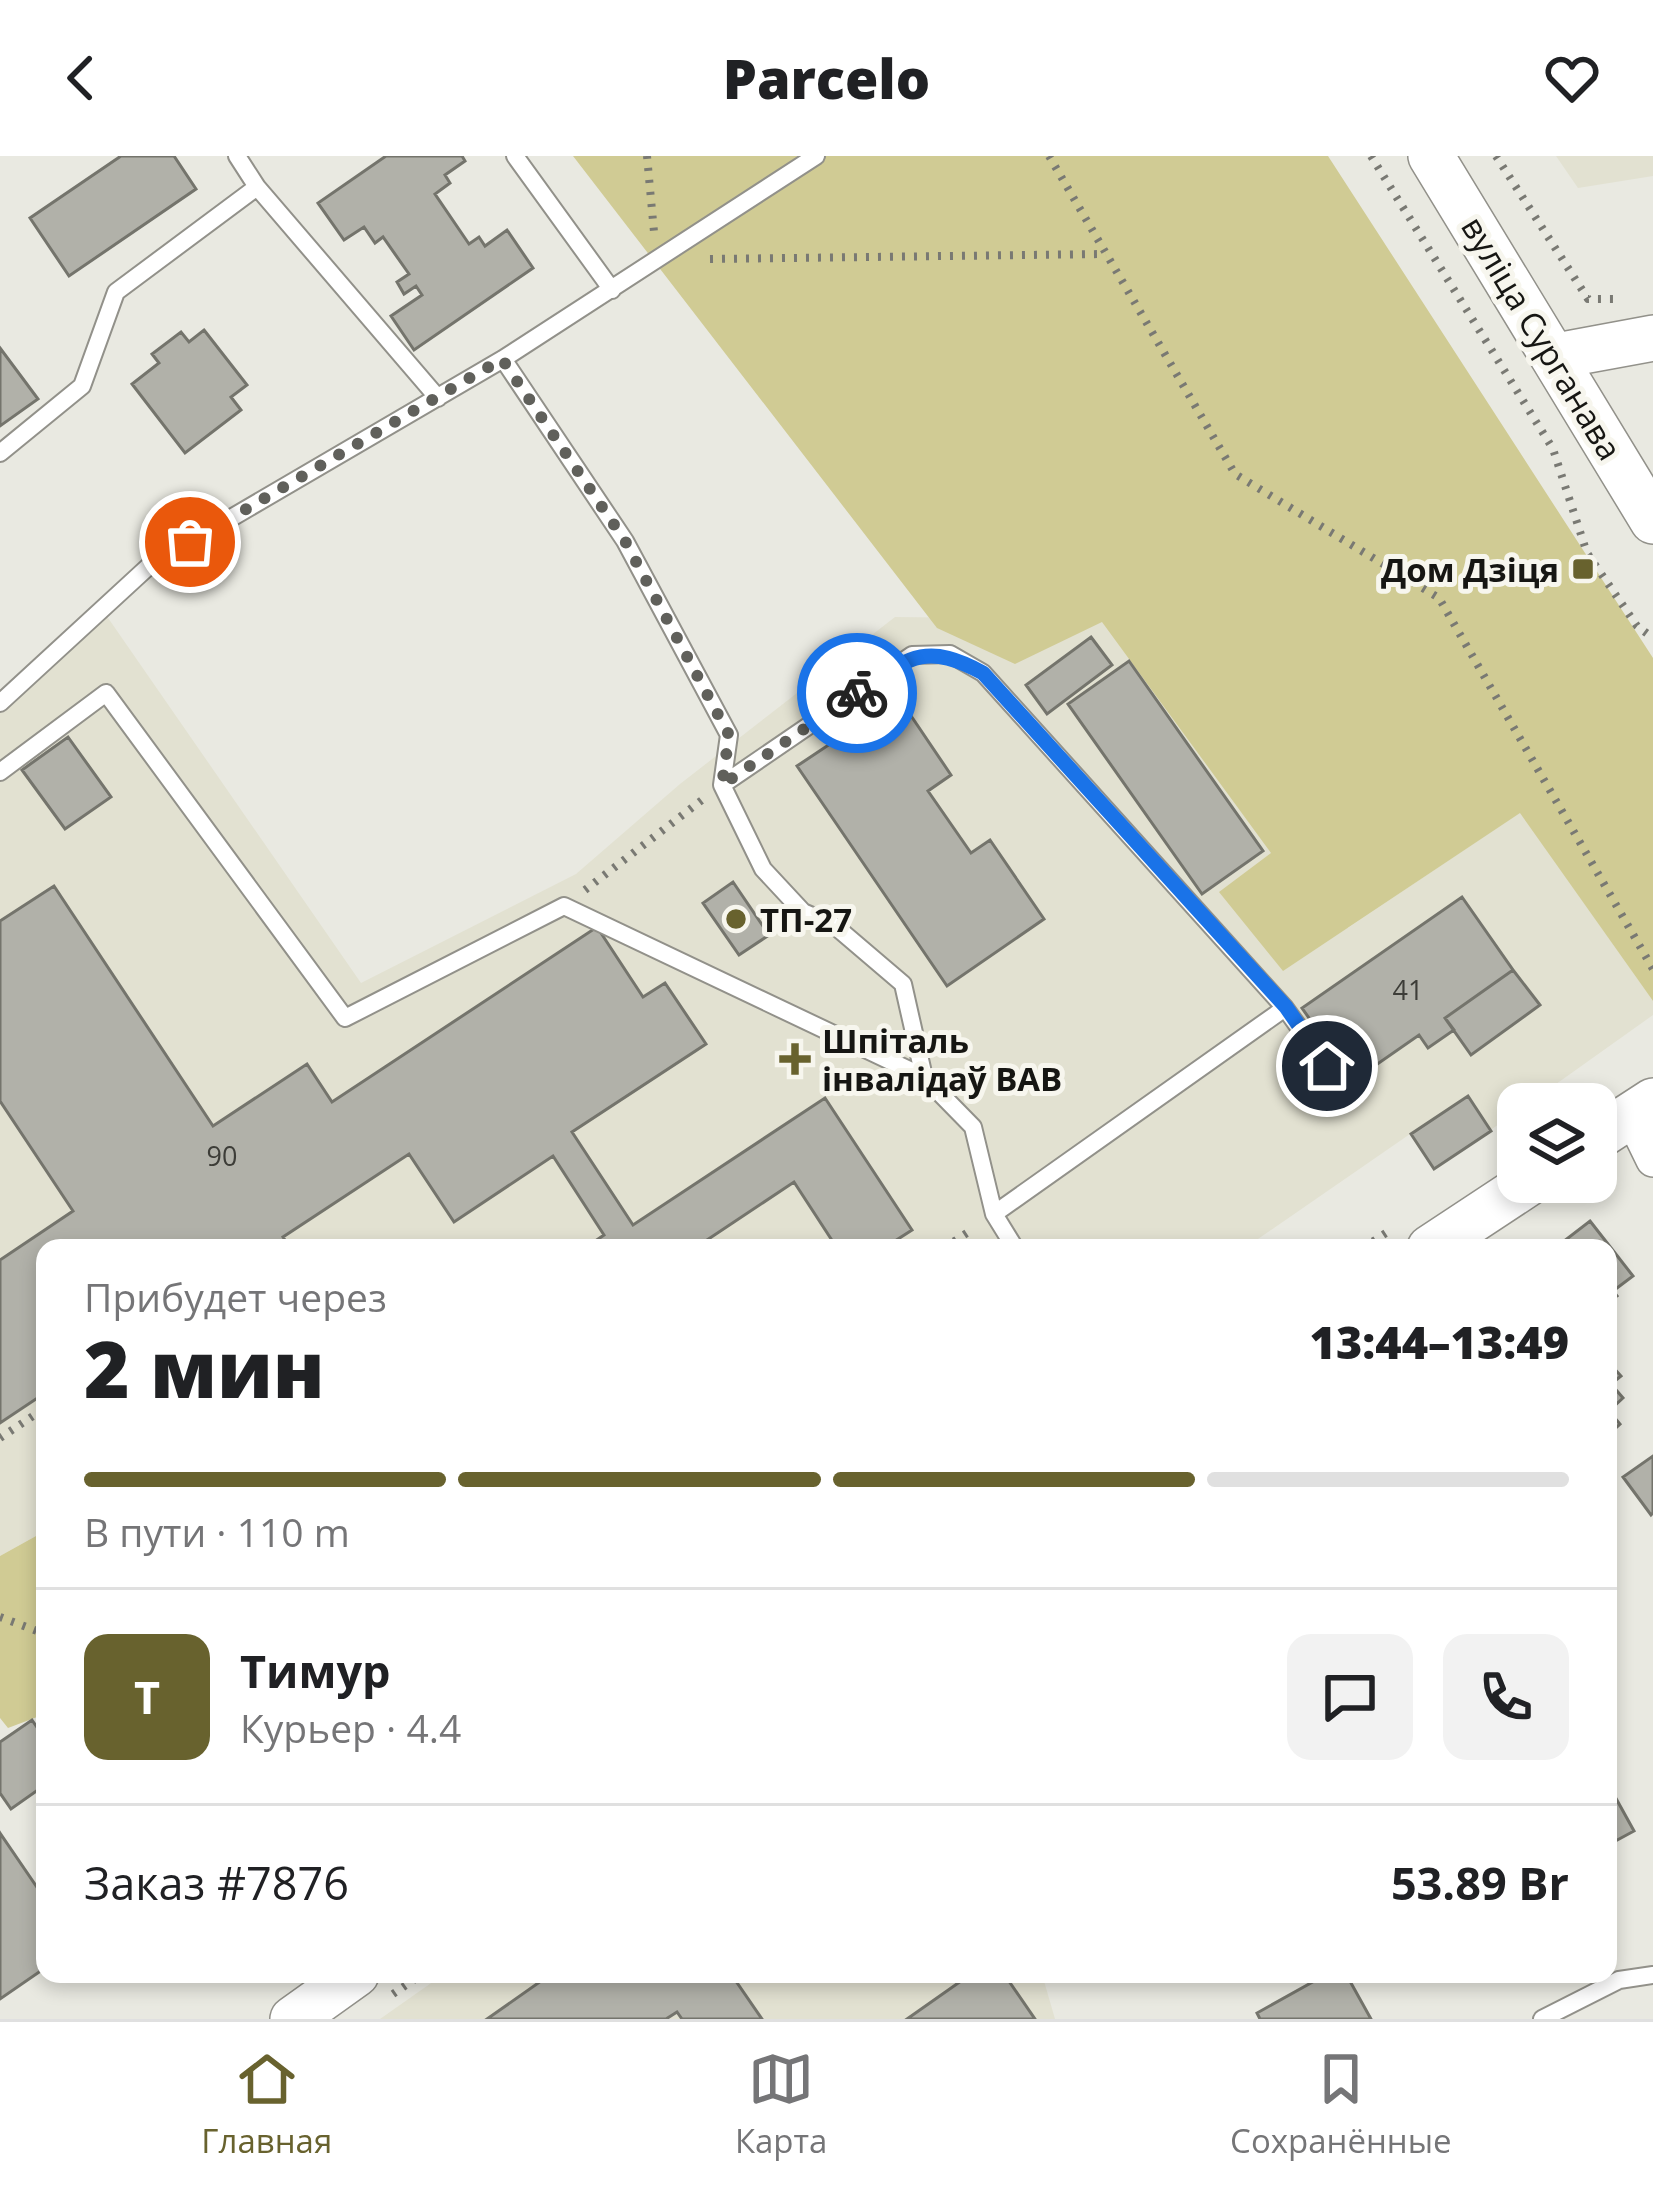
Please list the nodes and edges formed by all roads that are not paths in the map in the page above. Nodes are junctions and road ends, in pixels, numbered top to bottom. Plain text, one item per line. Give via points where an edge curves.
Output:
1 (237, 156) edge
2 (515, 156) edge
3 (816, 156) edge
4 (1431, 156) edge
5 (256, 187) junction
6 (612, 290) junction
7 (1653, 338) edge
8 (1556, 356) junction
9 (502, 359) junction
10 (438, 398) junction
11 (0, 453) edge
12 (1653, 521) edge
13 (0, 703) edge
14 (0, 772) edge
15 (722, 785) junction
16 (1286, 1007) junction
17 (924, 1077) junction
18 (1348, 1096) dead end
19 (1627, 1118) edge
20 (1653, 1160) edge
21 (1498, 1203) edge
22 (994, 1214) junction
23 (1009, 1239) edge
24 (1444, 1239) edge
25 (1653, 1975) edge
26 (1617, 1981) edge
27 (343, 1983) edge
28 (1613, 1983) edge
29 (293, 2019) edge
30 (1542, 2019) edge

1 - 5 lane
2 - 6 lane
3 - 6 lane
4 - 8 main road, вуліца Сурганава
5 - 10 lane
5 - 11 lane via 116,292 82,386
6 - 9 lane
7 - 8 main road
8 - 12 main road, вуліца Сурганава
9 - 10 lane
9 - 15 lane via 625,541 729,735
10 - 13 lane via 149,566
14 - 17 lane via 106,693 345,1018 564,906
15 - 16 lane via 912,656 950,655 983,673
15 - 17 lane via 763,869 803,912 835,926 903,984
16 - 18 lane
16 - 22 lane
17 - 22 lane via 974,1127
19 - 20 street
21 - 24 main road
22 - 23 lane
25 - 26 lane
27 - 29 main road
28 - 30 lane

